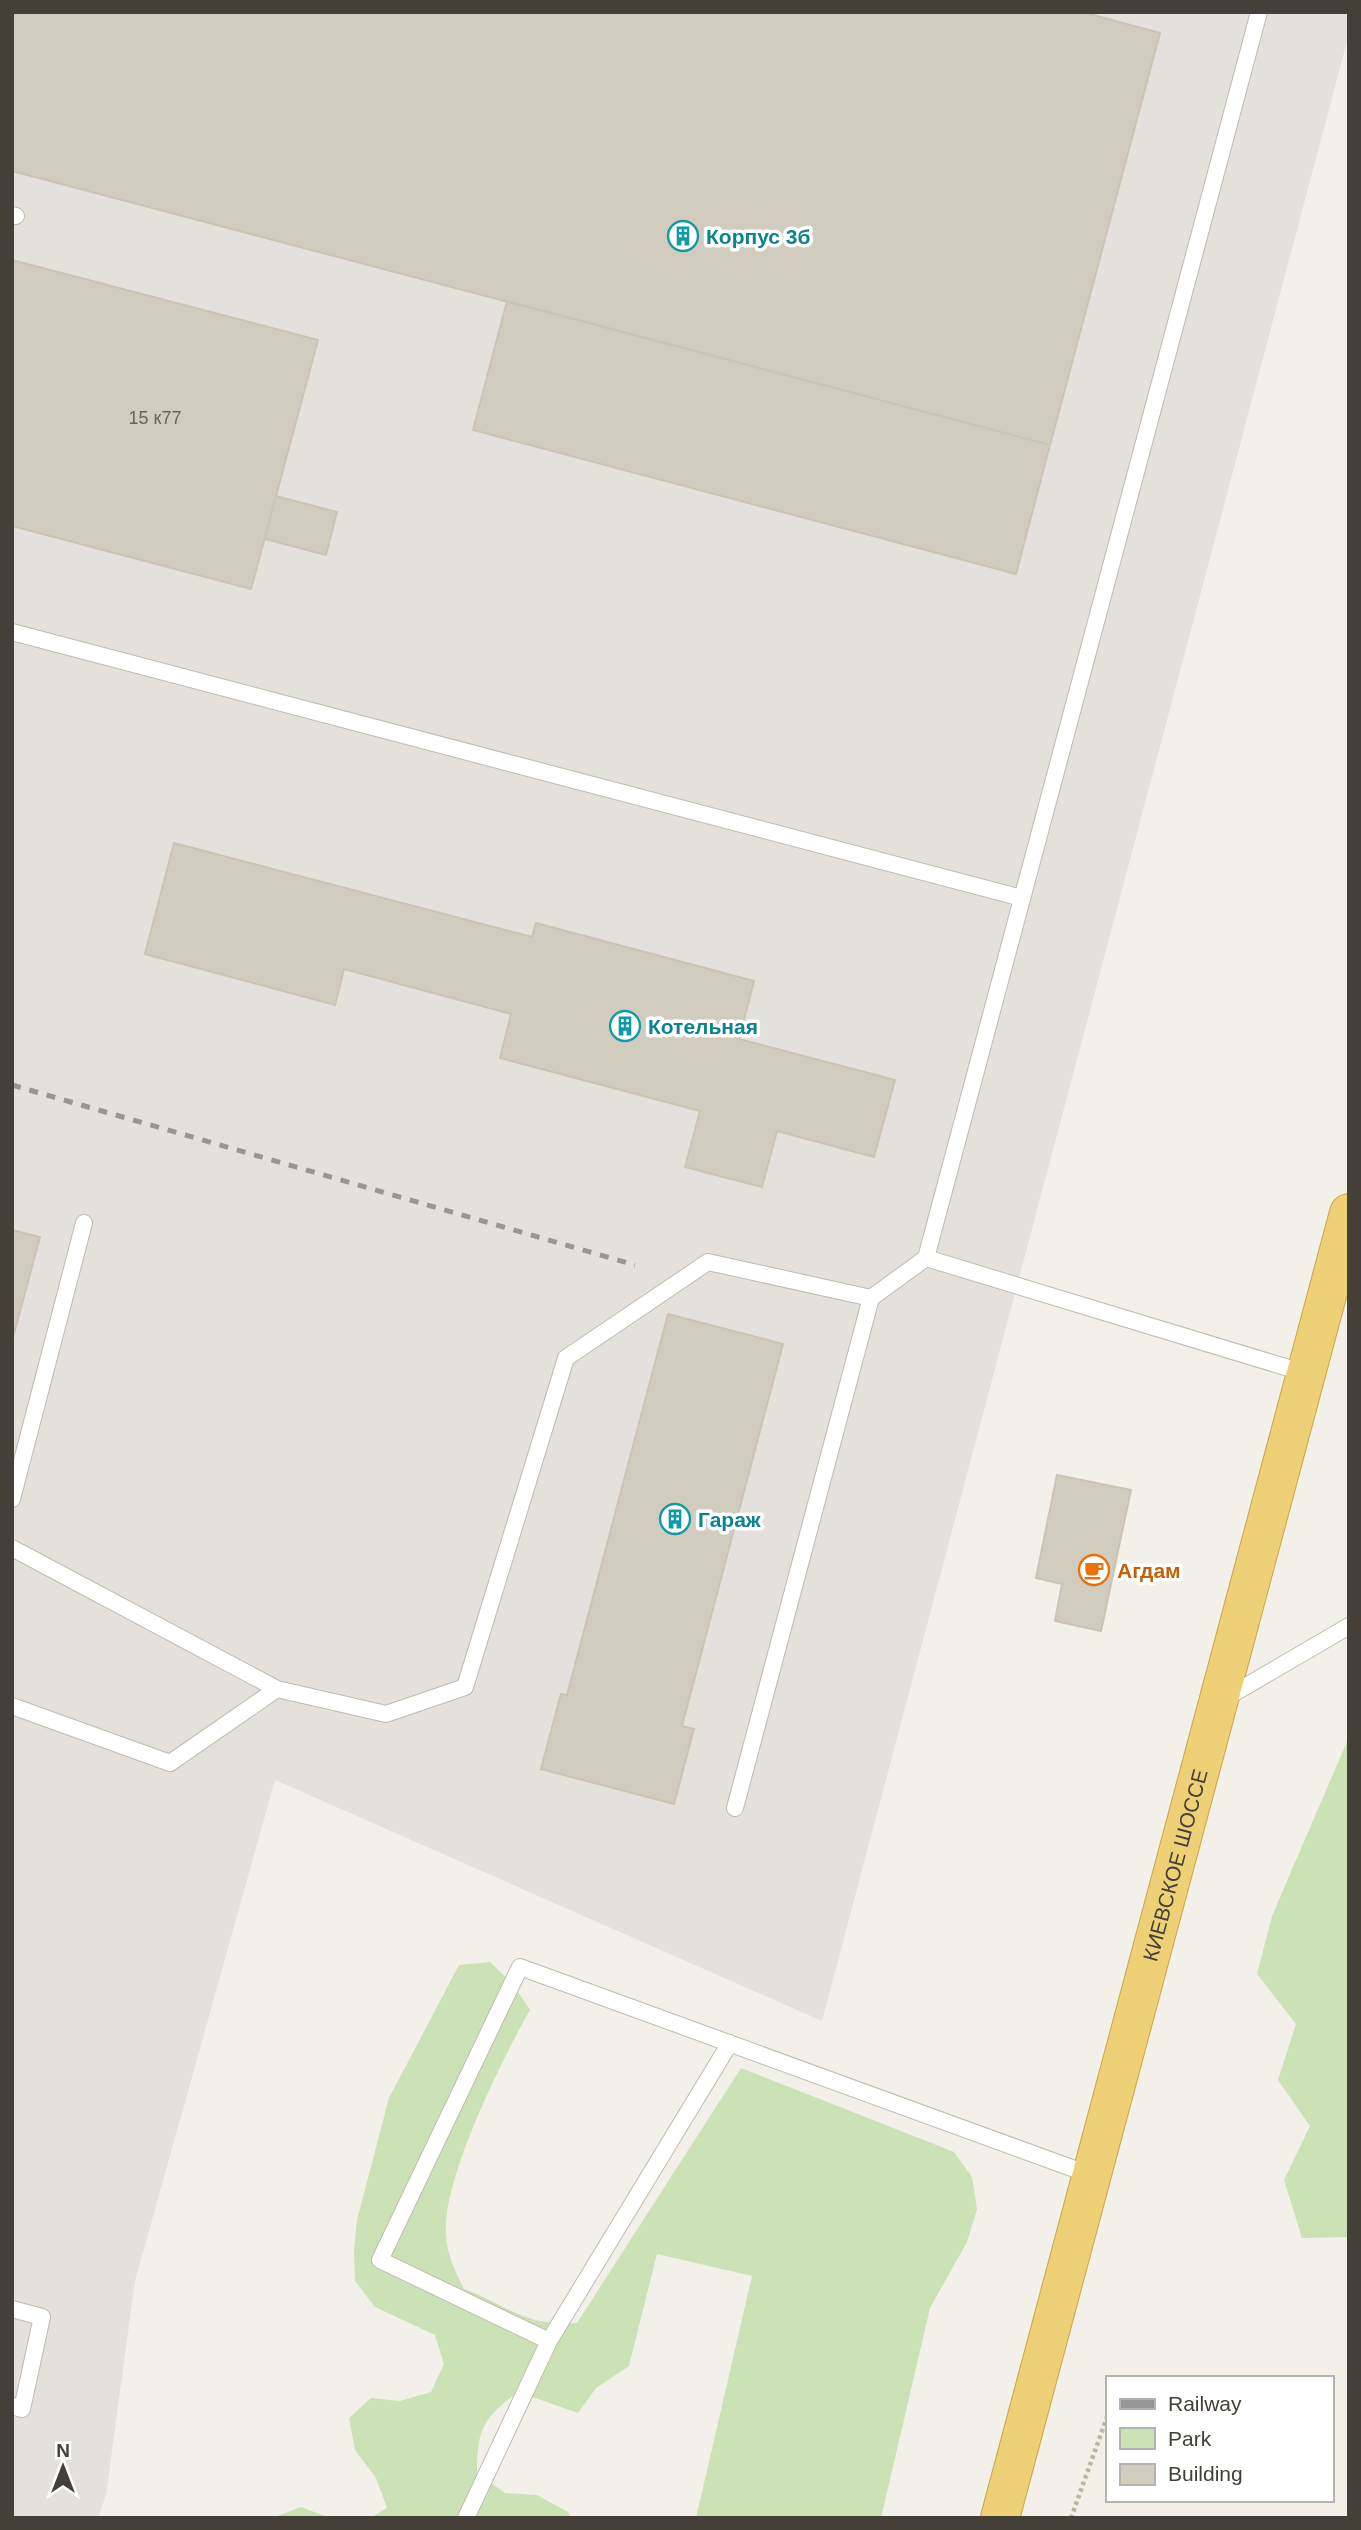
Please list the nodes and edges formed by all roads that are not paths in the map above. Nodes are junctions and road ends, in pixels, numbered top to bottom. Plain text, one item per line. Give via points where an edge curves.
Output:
1 (1256, 13) edge
2 (12, 632) edge
3 (1022, 898) junction
4 (1349, 1213) edge
5 (84, 1223) dead end
6 (926, 1258) junction
7 (871, 1298) junction
8 (1305, 1373) junction
9 (12, 1499) edge
10 (12, 1548) edge
11 (1349, 1626) edge
12 (277, 1689) junction
13 (1219, 1702) junction
14 (12, 1706) edge
15 (735, 1808) dead end
16 (730, 2043) junction
17 (1094, 2176) junction
18 (12, 2309) edge
19 (549, 2341) junction
20 (12, 2406) edge
21 (467, 2518) edge
22 (1000, 2518) edge

1 - 3 lane
2 - 3 lane
3 - 6 lane
4 - 8 highway, КИЕВСКОЕ ШОССЕ
5 - 9 lane
6 - 7 lane
6 - 8 lane
7 - 12 lane via 708,1262 566,1358 465,1687 386,1714
7 - 15 lane
8 - 13 highway, КИЕВСКОЕ ШОССЕ
10 - 12 lane
11 - 13 lane
12 - 14 lane via 170,1763
13 - 17 highway, КИЕВСКОЕ ШОССЕ
16 - 17 lane
16 - 19 lane
16 - 19 lane via 520,1967 380,2260
17 - 22 highway, КИЕВСКОЕ ШОССЕ
18 - 20 lane via 42,2317 22,2409
19 - 21 lane

